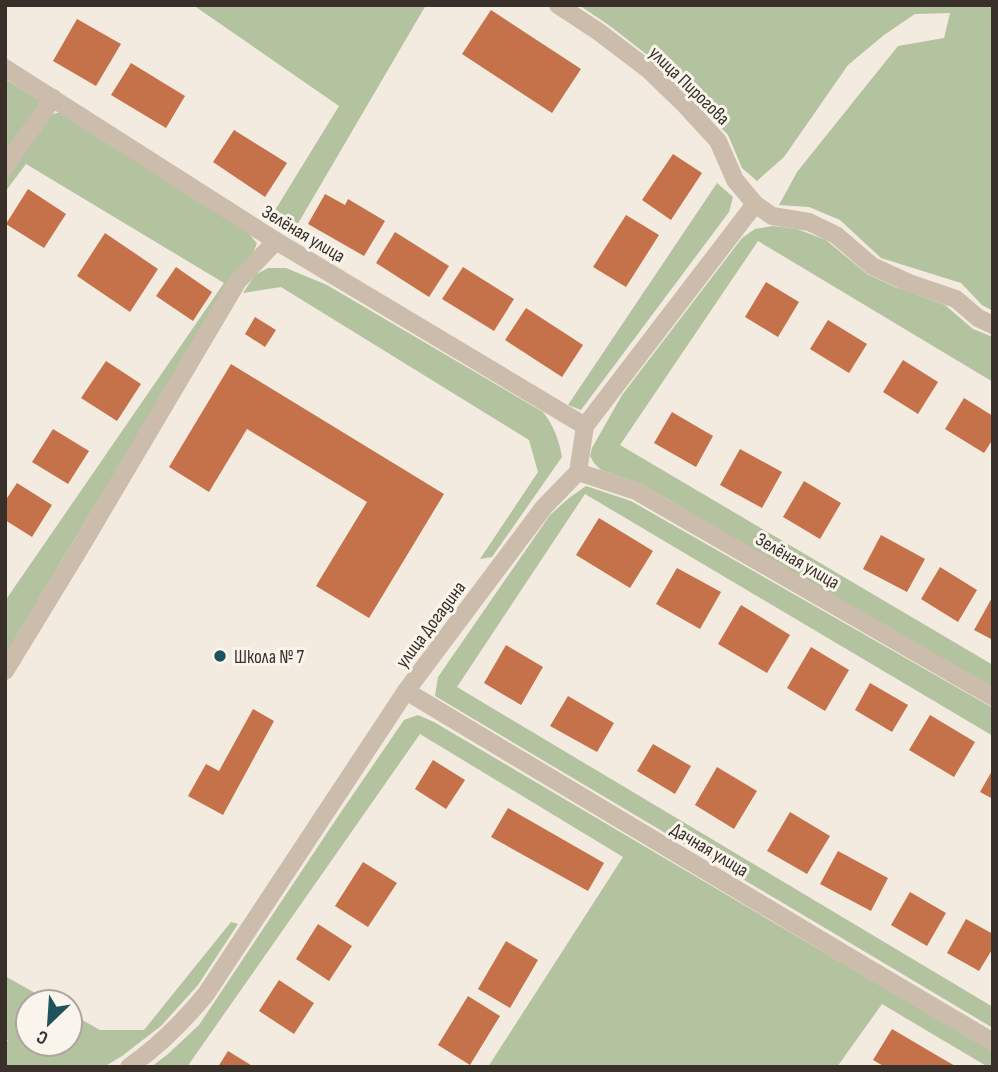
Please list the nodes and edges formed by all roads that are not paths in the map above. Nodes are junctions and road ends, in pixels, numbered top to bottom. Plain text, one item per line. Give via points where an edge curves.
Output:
1 (558, 5) edge
2 (5, 68) edge
3 (53, 98) junction
4 (5, 167) edge
5 (755, 204) junction
6 (276, 241) junction
7 (993, 325) edge
8 (584, 426) junction
9 (578, 472) junction
10 (5, 671) edge
11 (406, 691) junction
12 (993, 697) edge
13 (993, 1042) edge
14 (129, 1067) edge

1 - 5 street, улица Пирогова via 649,71 683,103 719,141 734,180
2 - 3 street, Зелёная улица
3 - 4 street
3 - 6 street, Зелёная улица
5 - 7 street, улица Пирогова via 772,215 808,222 836,235 872,266 956,299
5 - 8 street
6 - 8 street, Зелёная улица
6 - 10 street via 238,281
8 - 9 street
9 - 11 street, улица Догадина via 544,507
9 - 12 street, Зелёная улица via 636,491
11 - 13 street, Дачная улица
11 - 14 street, улица Догадина via 206,994 165,1038

